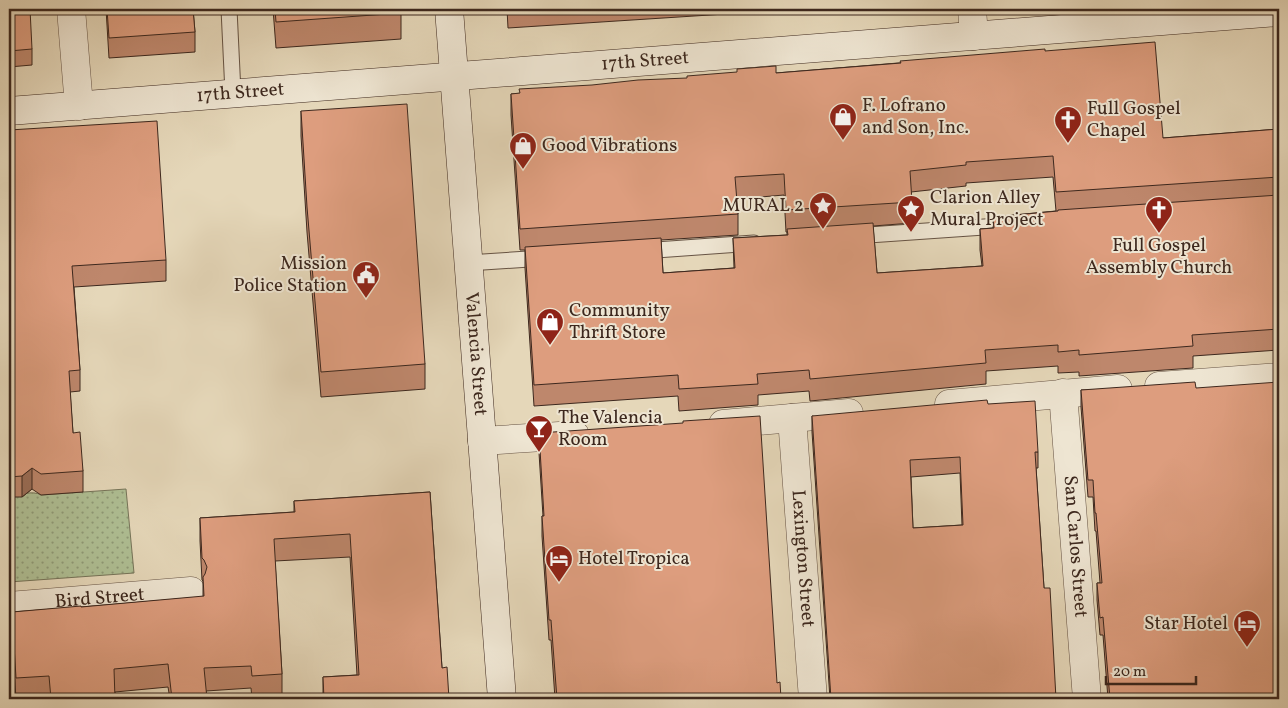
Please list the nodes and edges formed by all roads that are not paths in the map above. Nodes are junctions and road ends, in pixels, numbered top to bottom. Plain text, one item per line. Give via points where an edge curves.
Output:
1 (71, 9) edge
2 (229, 9) edge
3 (449, 9) edge
4 (972, 9) edge
5 (1279, 12) edge
6 (974, 36) junction
7 (454, 76) junction
8 (233, 93) junction
9 (78, 106) junction
10 (9, 111) edge
11 (1022, 225) edge
12 (845, 237) edge
13 (766, 242) edge
14 (628, 252) edge
15 (558, 257) edge
16 (468, 263) junction
17 (1279, 377) edge
18 (1063, 394) junction
19 (927, 406) edge
20 (869, 411) edge
21 (792, 418) junction
22 (696, 426) edge
23 (599, 433) edge
24 (482, 441) junction
25 (191, 591) dead end
26 (9, 606) edge
27 (502, 699) edge
28 (814, 699) edge
29 (1087, 699) edge

1 - 9 street
2 - 8 lane
3 - 7 street, Valencia Street
4 - 6 street
5 - 6 street, 17th Street
6 - 7 street, 17th Street
7 - 8 street, 17th Street
7 - 16 street, Valencia Street
8 - 9 street, 17th Street
9 - 10 street, 17th Street
11 - 12 lane
13 - 14 lane
15 - 16 lane
16 - 24 street, Valencia Street
17 - 18 street
18 - 19 street
18 - 29 street, San Carlos Street
20 - 21 street
21 - 22 street
21 - 28 street, Lexington Street
23 - 24 street
24 - 27 street, Valencia Street
25 - 26 street, Bird Street

